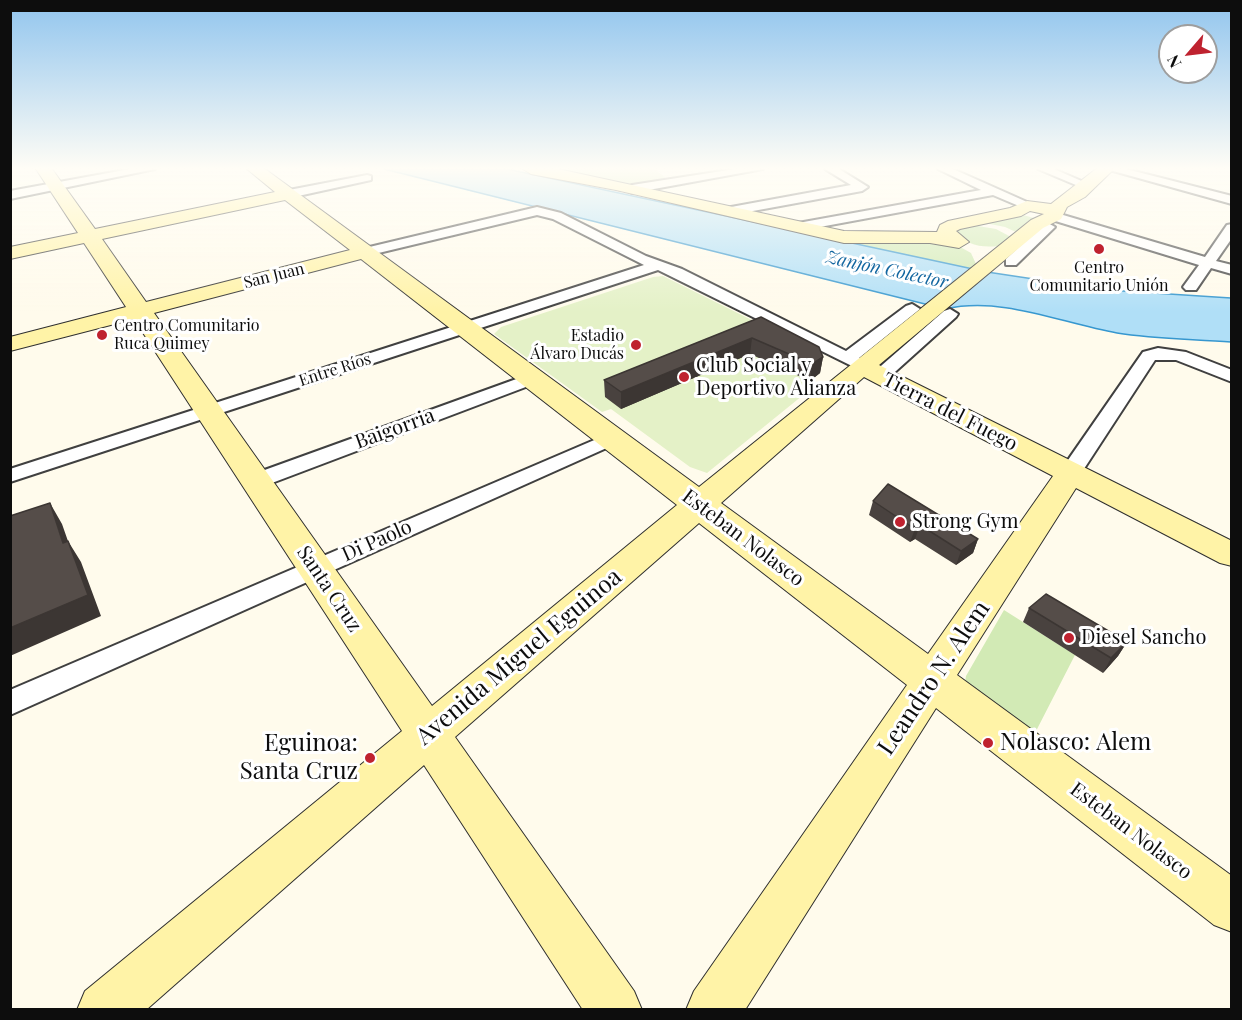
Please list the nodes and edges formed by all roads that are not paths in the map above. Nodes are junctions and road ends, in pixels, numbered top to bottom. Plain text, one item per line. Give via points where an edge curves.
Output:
1 (76, 217) edge
2 (184, 217) edge
3 (319, 217) edge
4 (506, 217) edge
5 (558, 217) edge
6 (752, 217) edge
7 (854, 217) edge
8 (1026, 217) edge
9 (1037, 217) edge
10 (1052, 217) edge
11 (798, 227) junction
12 (1232, 228) edge
13 (958, 234) junction
14 (90, 237) junction
15 (1013, 250) junction
16 (366, 252) junction
17 (10, 253) edge
18 (1208, 263) junction
19 (659, 265) junction
20 (1232, 270) edge
21 (979, 271) junction
22 (1191, 287) dead end
23 (140, 310) junction
24 (466, 327) junction
25 (10, 344) edge
26 (863, 367) junction
27 (1232, 377) edge
28 (533, 378) junction
29 (209, 411) junction
30 (613, 438) junction
31 (1070, 473) junction
32 (10, 476) edge
33 (256, 481) junction
34 (698, 505) junction
35 (1232, 555) edge
36 (315, 568) junction
37 (932, 680) junction
38 (10, 703) edge
39 (427, 735) junction
40 (1232, 907) edge
41 (104, 1010) edge
42 (615, 1010) edge
43 (713, 1010) edge

1 - 14 street, Santa Cruz
2 - 14 street
3 - 16 street, Esteban Nolasco
4 - 16 street, San Juan
5 - 19 street, Tierra del Fuego
6 - 11 street
7 - 11 street
8 - 13 street
9 - 15 street
10 - 18 street
11 - 13 street via 859,239
12 - 18 street
13 - 15 street via 991,249
13 - 21 street via 982,258
14 - 17 street
14 - 23 street, Santa Cruz
15 - 21 street
16 - 23 street, San Juan
16 - 24 street, Esteban Nolasco
18 - 20 street
18 - 22 street
19 - 24 street, Entre Ríos
19 - 26 street, Tierra del Fuego
21 - 26 street, Avenida Miguel Eguinoa
23 - 25 street, San Juan
23 - 29 street, Santa Cruz
24 - 28 street, Esteban Nolasco
24 - 29 street, Entre Ríos
26 - 31 street, Tierra del Fuego
26 - 34 street, Avenida Miguel Eguinoa
27 - 31 street, Leandro N. Alem via 1177,356 1160,353 1148,358
28 - 30 street, Esteban Nolasco
28 - 33 street, Baigorria
29 - 32 street, Entre Ríos
29 - 33 street, Santa Cruz
30 - 34 street, Esteban Nolasco
30 - 36 street, Di Paolo
31 - 35 street, Tierra del Fuego
31 - 37 street, Leandro N. Alem
33 - 36 street, Santa Cruz
34 - 37 street, Esteban Nolasco
34 - 39 street, Avenida Miguel Eguinoa
36 - 38 street, Di Paolo
36 - 39 street, Santa Cruz
37 - 40 street, Esteban Nolasco
37 - 43 street, Leandro N. Alem
39 - 41 street, Avenida Miguel Eguinoa
39 - 42 street, Santa Cruz

